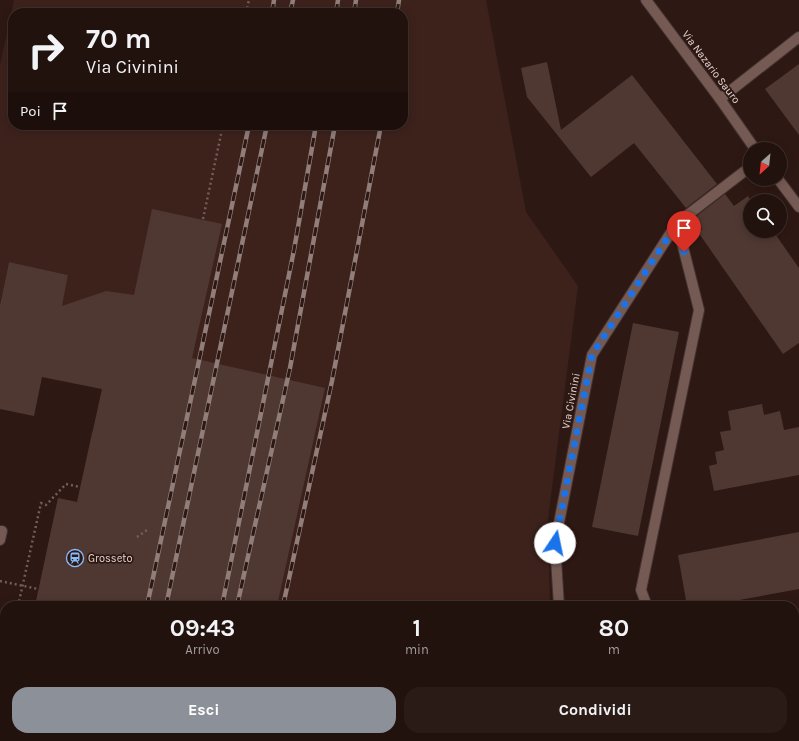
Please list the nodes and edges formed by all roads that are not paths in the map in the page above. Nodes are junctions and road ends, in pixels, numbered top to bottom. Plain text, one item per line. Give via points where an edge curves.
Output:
1 (646, 0) edge
2 (799, 37) edge
3 (720, 99) junction
4 (750, 142) edge
5 (743, 172) edge
6 (783, 186) edge
7 (799, 207) edge
8 (677, 223) junction
9 (0, 531) edge
10 (0, 540) edge
11 (559, 601) edge
12 (645, 601) edge

1 - 3 street, Via Nazario Sauro
2 - 3 street
3 - 4 street, Via Nazario Sauro
5 - 8 street, Via Civinini
6 - 7 street
8 - 11 street, Via Civinini via 592,355 555,543
8 - 12 street via 699,310 642,590
9 - 10 street

